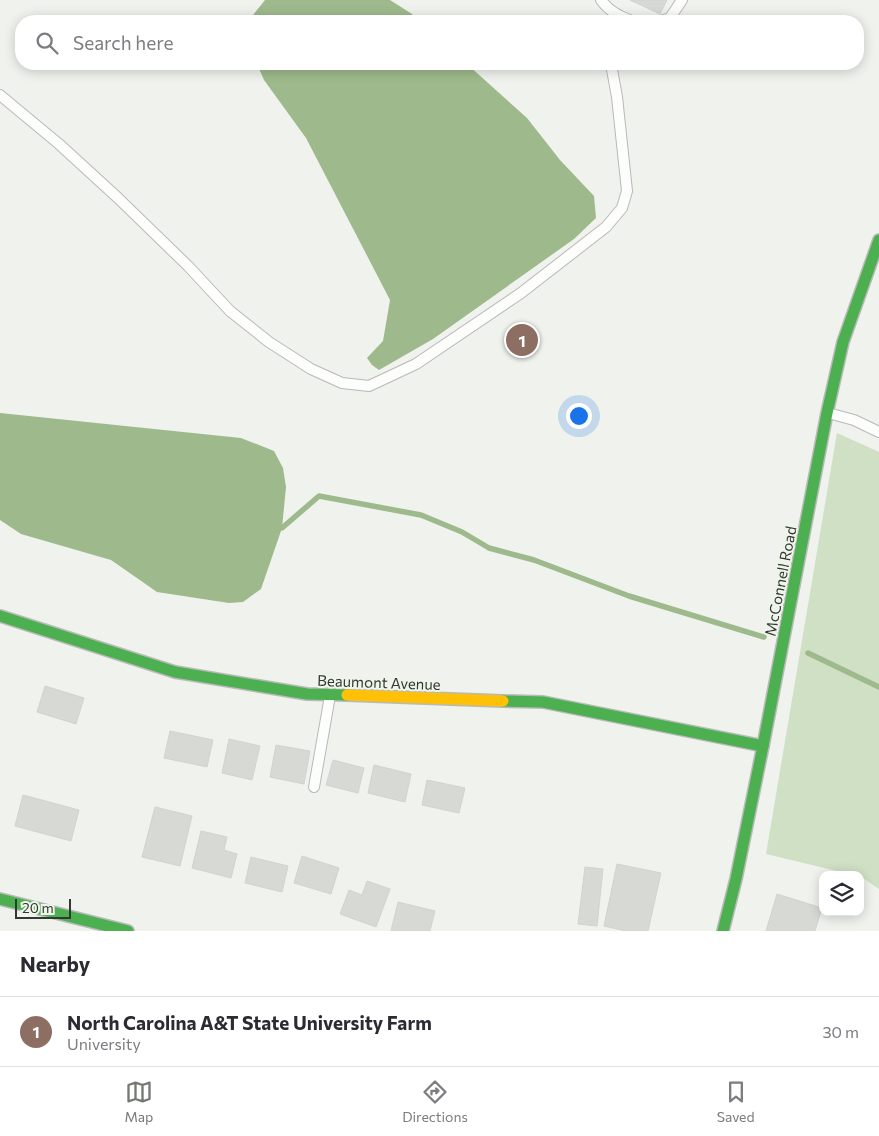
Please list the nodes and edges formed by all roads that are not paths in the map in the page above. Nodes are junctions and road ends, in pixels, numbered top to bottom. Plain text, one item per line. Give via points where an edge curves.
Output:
1 (601, 0) edge
2 (682, 0) edge
3 (614, 15) edge
4 (672, 15) edge
5 (612, 70) edge
6 (0, 95) edge
7 (879, 240) edge
8 (827, 413) junction
9 (879, 432) edge
10 (0, 616) edge
11 (331, 695) junction
12 (763, 746) junction
13 (314, 787) dead end
14 (0, 899) edge
15 (128, 931) edge
16 (723, 931) edge

1 - 3 lane
2 - 4 lane
5 - 6 lane via 627,191 622,208 606,227 521,293 416,364 369,386 342,383 311,369 230,312 118,198
7 - 8 street, McConnell Road via 843,342
8 - 9 lane via 854,420
8 - 12 street, McConnell Road
10 - 11 street, Beaumont Avenue via 175,672 307,694
11 - 12 street, Beaumont Avenue via 543,702
11 - 13 lane
12 - 16 street, McConnell Road
14 - 15 street

